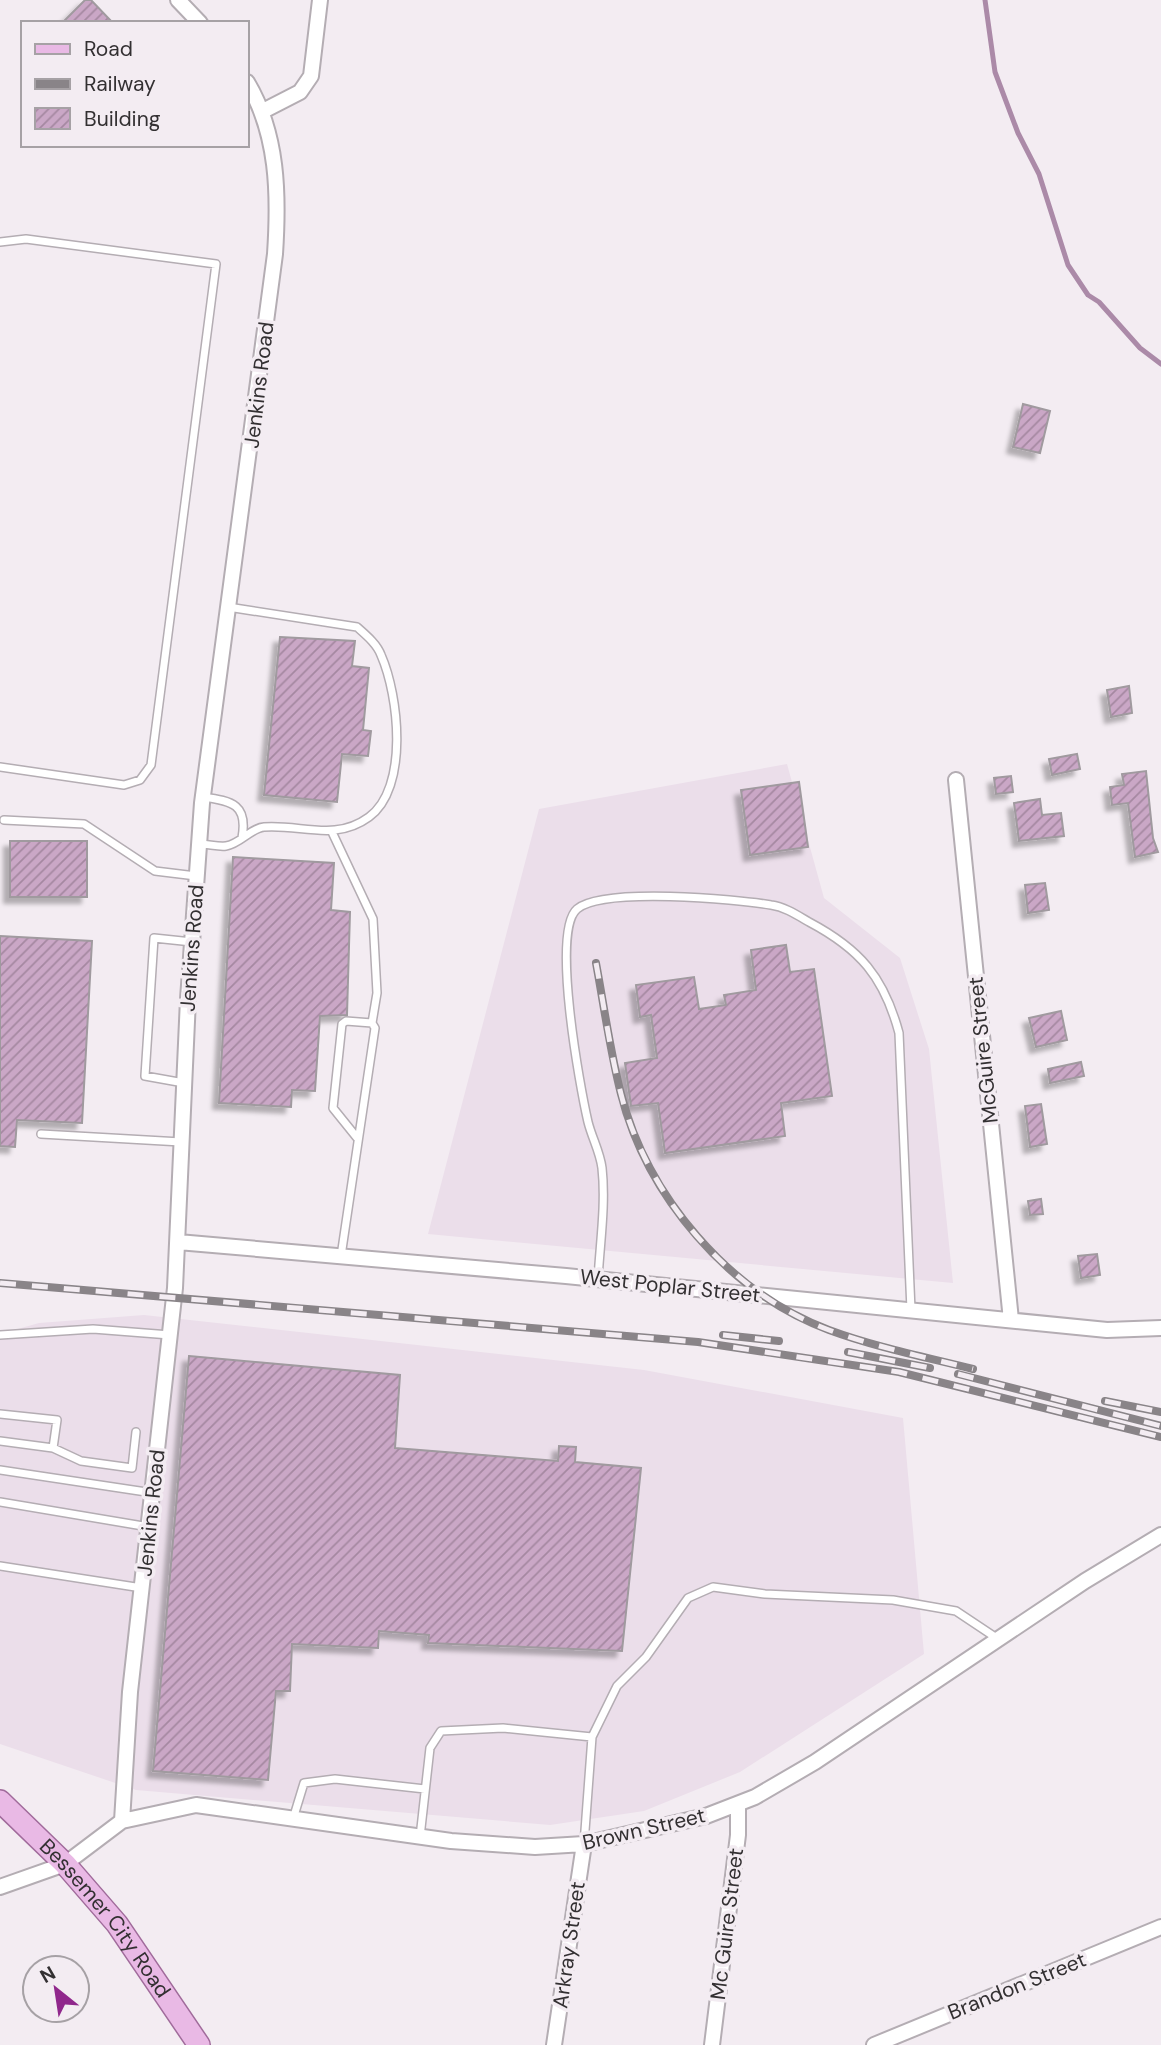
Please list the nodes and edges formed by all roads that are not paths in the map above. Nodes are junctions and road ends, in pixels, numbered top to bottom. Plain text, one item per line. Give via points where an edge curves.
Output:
1 (178, 0) edge
2 (320, 0) edge
3 (199, 21) edge
4 (248, 84) edge
5 (263, 111) junction
6 (0, 242) edge
7 (228, 607) junction
8 (0, 767) edge
9 (956, 780) dead end
10 (203, 797) junction
11 (4, 820) dead end
12 (332, 832) junction
13 (242, 838) junction
14 (199, 844) junction
15 (197, 876) junction
16 (192, 942) junction
17 (372, 1023) junction
18 (184, 1083) junction
19 (41, 1134) dead end
20 (358, 1139) junction
21 (181, 1142) junction
22 (178, 1242) junction
23 (340, 1256) junction
24 (598, 1279) junction
25 (911, 1310) junction
26 (1011, 1320) junction
27 (1161, 1328) edge
28 (0, 1335) edge
29 (170, 1335) junction
30 (0, 1414) edge
31 (136, 1432) dead end
32 (0, 1441) edge
33 (53, 1448) junction
34 (0, 1470) edge
35 (154, 1493) junction
36 (0, 1502) edge
37 (150, 1527) junction
38 (1161, 1535) edge
39 (0, 1566) edge
40 (142, 1588) junction
41 (998, 1639) junction
42 (593, 1737) junction
43 (425, 1788) junction
44 (0, 1801) edge
45 (738, 1804) junction
46 (293, 1819) junction
47 (122, 1821) junction
48 (420, 1837) junction
49 (584, 1844) junction
50 (65, 1864) junction
51 (0, 1887) edge
52 (1161, 1927) edge
53 (199, 2045) edge
54 (554, 2045) edge
55 (712, 2045) edge
56 (874, 2045) edge

1 - 3 street
2 - 5 street via 311,76 300,92
4 - 5 street, Jenkins Road
5 - 7 street, Jenkins Road via 276,181 276,242
6 - 8 lane via 26,239 216,264 151,765 140,780 124,785
7 - 10 street, Jenkins Road
7 - 12 lane via 357,627 381,654 395,710 396,770 383,804 355,825
9 - 26 street, McGuire Street
10 - 13 lane via 225,800 241,810 246,819
10 - 14 street, Jenkins Road
11 - 15 lane via 84,824 155,871
12 - 13 lane via 262,827
12 - 17 lane via 373,919 377,993
13 - 14 lane via 228,846
14 - 15 street, Jenkins Road
15 - 16 street, Jenkins Road
16 - 18 street, Jenkins Road
16 - 18 lane via 154,938 145,1076
17 - 20 lane via 375,1028
17 - 20 lane via 342,1024 333,1108
18 - 21 street, Jenkins Road
19 - 21 lane
20 - 23 lane
21 - 22 street, Jenkins Road
22 - 23 street, West Poplar Street
22 - 29 street, Jenkins Road
23 - 24 street, West Poplar Street
24 - 25 street, West Poplar Street
24 - 25 lane via 602,1170 588,1124 572,1029 569,923 576,910 608,897 737,899 780,906 832,934 861,957 891,1003 899,1033
25 - 26 street, West Poplar Street
26 - 27 street, West Poplar Street via 1107,1330
28 - 29 lane via 93,1329
29 - 35 street, Jenkins Road
30 - 33 lane via 57,1420
31 - 33 lane via 132,1468 80,1461
32 - 33 lane
34 - 35 lane
35 - 37 street, Jenkins Road
36 - 37 lane
37 - 40 street, Jenkins Road
38 - 41 street, Brown Street
39 - 40 lane
40 - 47 street, Jenkins Road
41 - 42 lane via 956,1611 893,1600 713,1587 688,1598 646,1657 617,1686
41 - 45 street, Brown Street via 815,1762
42 - 43 lane via 503,1728 441,1731 430,1748
42 - 49 lane
43 - 46 lane via 335,1779 304,1783
43 - 48 lane
44 - 50 main road, Bessemer City Road
45 - 49 street, Brown Street via 671,1826
45 - 55 street, Mc Guire Street
46 - 47 street, Brown Street via 196,1805
46 - 48 street, Brown Street
47 - 50 street, Brown Street
48 - 49 street, Brown Street via 484,1845
49 - 54 street, Arkray Street
50 - 51 street, Brown Street
50 - 53 main road, Bessemer City Road via 117,1924
52 - 56 street, Brandon Street

